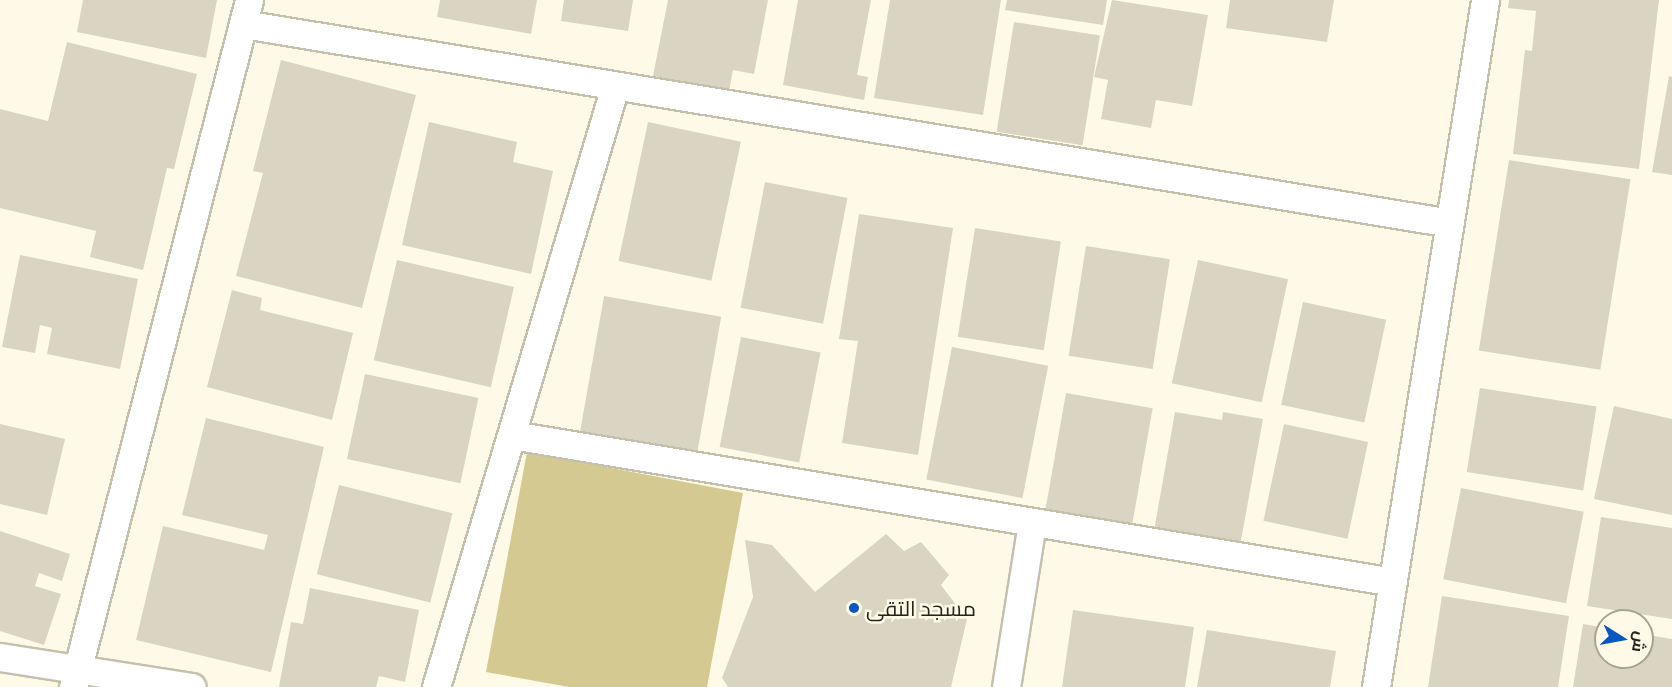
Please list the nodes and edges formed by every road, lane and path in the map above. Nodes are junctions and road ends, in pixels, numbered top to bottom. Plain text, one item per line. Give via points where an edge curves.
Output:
1 (1485, 0) edge
2 (246, 12) edge
3 (615, 86) junction
4 (1450, 223) junction
5 (512, 435) junction
6 (1032, 523) junction
7 (1393, 582) junction
8 (0, 657) edge
9 (76, 678) edge
10 (192, 687) edge
11 (436, 687) edge
12 (1006, 687) edge
13 (1376, 687) edge

1 - 4 street
2 - 3 street
2 - 9 street
3 - 4 street
3 - 5 street
4 - 7 street
5 - 6 street
5 - 11 street
6 - 7 street
6 - 12 street
7 - 13 street
8 - 9 street
9 - 10 street

